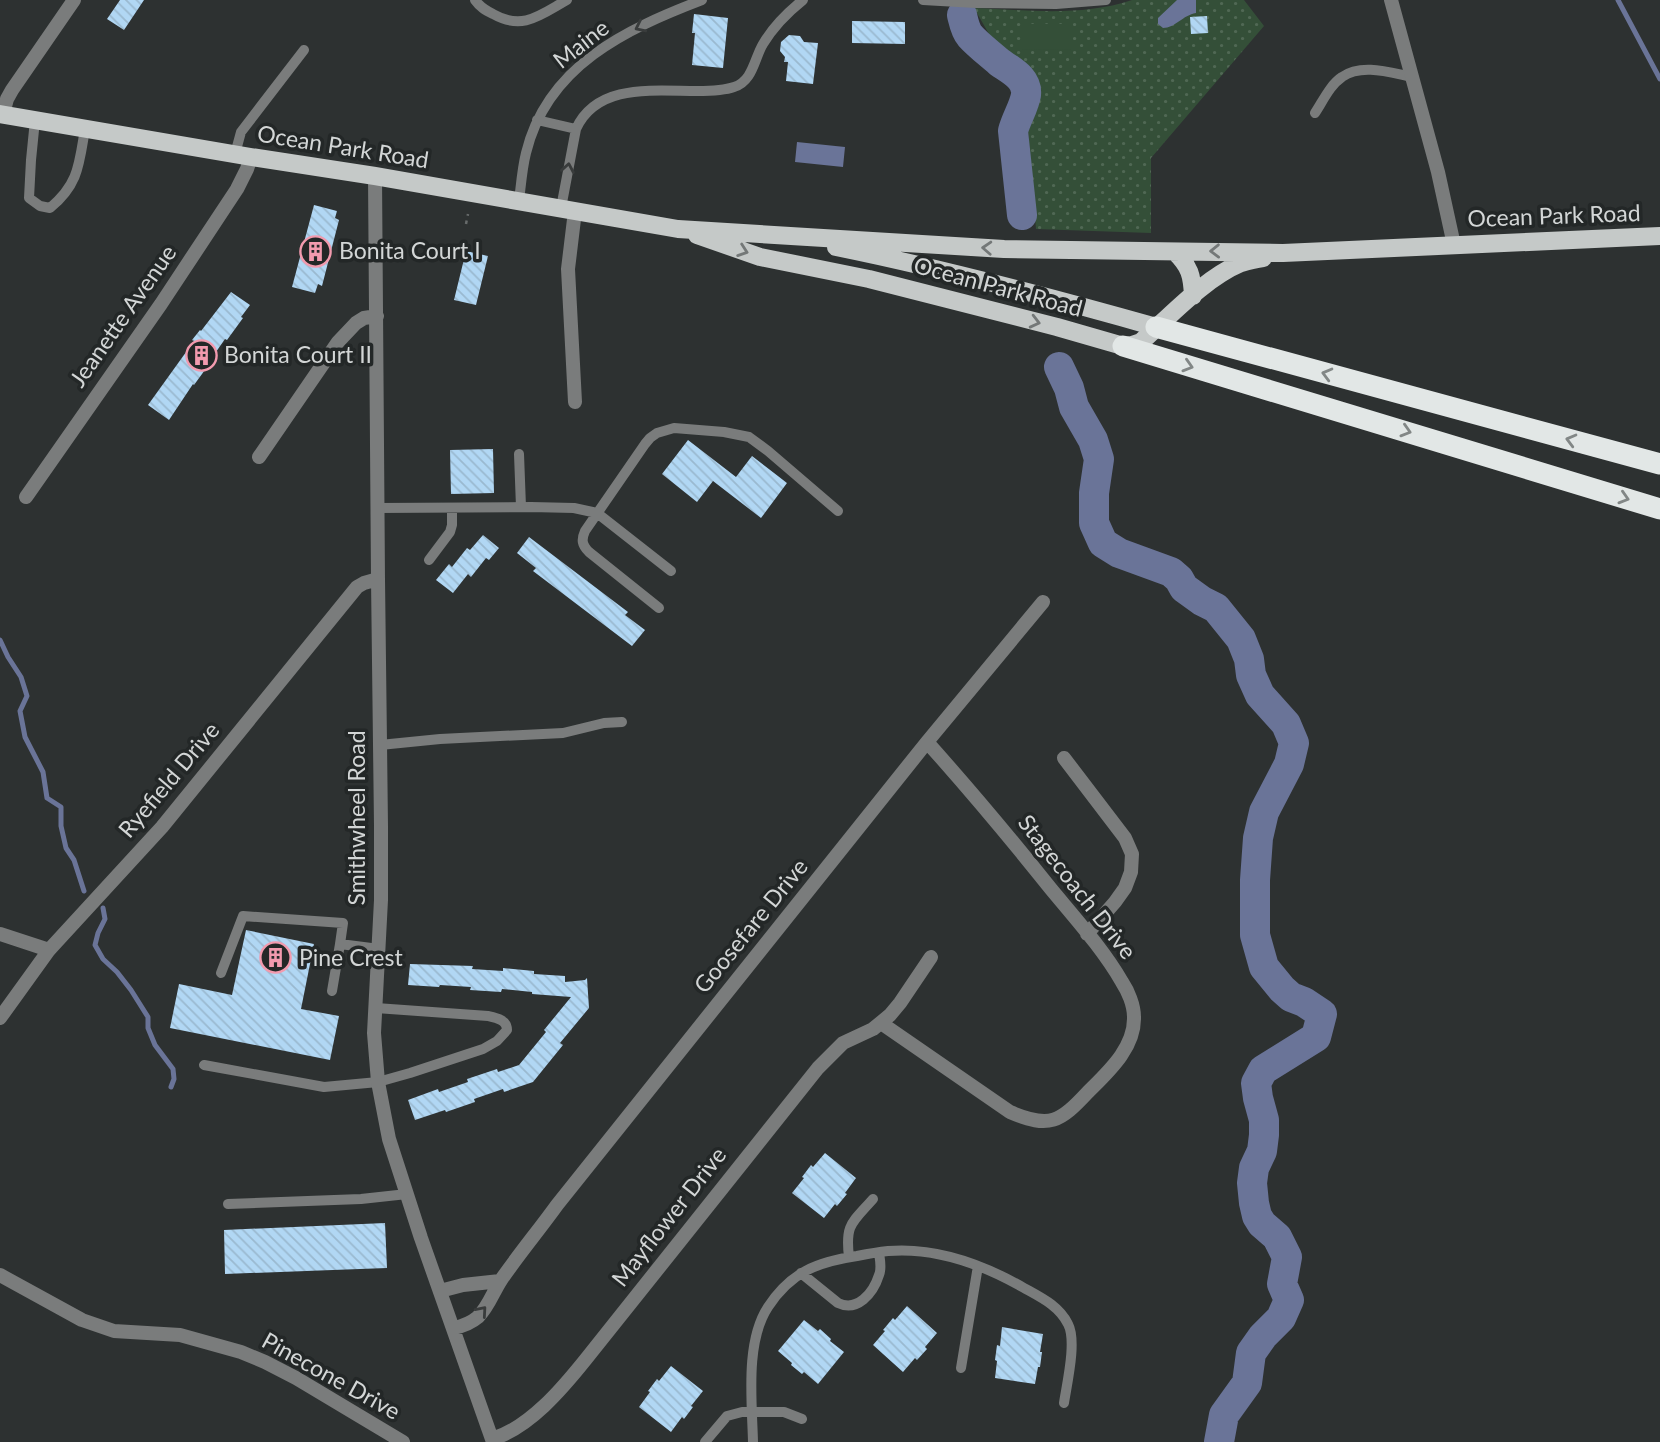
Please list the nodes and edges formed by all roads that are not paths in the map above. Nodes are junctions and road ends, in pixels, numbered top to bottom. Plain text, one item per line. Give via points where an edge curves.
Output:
1 (74, 0) edge
2 (475, 0) edge
3 (567, 0) edge
4 (702, 0) edge
5 (803, 0) edge
6 (923, 0) edge
7 (1105, 0) edge
8 (1391, 0) edge
9 (304, 50) dead end
10 (1412, 77) junction
11 (1315, 113) dead end
12 (2, 114) edge
13 (35, 120) junction
14 (537, 120) junction
15 (85, 129) junction
16 (576, 129) junction
17 (243, 155) junction
18 (375, 176) junction
19 (519, 201) junction
20 (568, 210) junction
21 (678, 229) junction
22 (764, 233) junction
23 (1660, 236) edge
24 (1454, 245) junction
25 (1175, 252) junction
26 (1283, 253) junction
27 (1193, 296) junction
28 (377, 316) junction
29 (1156, 327) junction
30 (1123, 346) junction
31 (575, 402) dead end
32 (519, 454) dead end
33 (259, 457) dead end
34 (1660, 464) edge
35 (26, 497) dead end
36 (522, 507) junction
37 (377, 508) junction
38 (452, 509) junction
39 (1660, 509) edge
40 (838, 511) dead end
41 (597, 513) junction
42 (429, 560) dead end
43 (671, 571) dead end
44 (378, 579) junction
45 (1043, 602) dead end
46 (659, 608) dead end
47 (622, 722) dead end
48 (927, 742) junction
49 (380, 745) junction
50 (1064, 758) dead end
51 (0, 934) edge
52 (1087, 934) junction
53 (340, 944) junction
54 (379, 949) junction
55 (49, 950) junction
56 (931, 957) dead end
57 (221, 973) dead end
58 (332, 991) dead end
59 (376, 1008) junction
60 (0, 1018) edge
61 (881, 1023) junction
62 (204, 1065) dead end
63 (378, 1082) junction
64 (407, 1194) junction
65 (873, 1199) dead end
66 (228, 1204) dead end
67 (879, 1253) junction
68 (849, 1257) junction
69 (978, 1266) junction
70 (801, 1273) junction
71 (0, 1275) edge
72 (500, 1281) junction
73 (440, 1292) junction
74 (454, 1328) junction
75 (961, 1368) dead end
76 (1064, 1403) dead end
77 (753, 1413) junction
78 (802, 1419) dead end
79 (493, 1441) edge
80 (403, 1442) edge
81 (705, 1442) edge
82 (753, 1442) edge

1 - 12 street via 12,90
2 - 3 lane via 502,20 518,22
4 -> 14 lane, Maine via 642,25 584,61 558,87
5 - 16 lane via 764,43 745,81 705,91 620,94 594,105
6 - 7 lane via 1056,4
8 - 10 street
9 - 17 lane via 241,132
10 - 11 lane via 1355,71 1333,86
10 - 24 street
12 - 13 main road, Ocean Park Road
13 - 15 main road, Ocean Park Road
13 - 15 lane via 29,198 50,208 65,195 78,170
14 - 16 lane
14 - 19 lane, Maine via 526,153
15 - 17 main road, Ocean Park Road
20 -> 16 lane
17 - 18 main road, Ocean Park Road
17 - 35 street, Jeanette Avenue via 247,169 237,189
18 - 19 main road, Ocean Park Road
18 - 28 street, Smithwheel Road
19 - 20 main road, Ocean Park Road
20 - 21 main road, Ocean Park Road
20 - 31 street
21 - 22 main road, Ocean Park Road
21 -> 30 main road, Ocean Park Road via 760,257 869,279
25 -> 22 main road, Ocean Park Road via 1004,249
22 - 29 main road via 965,275
23 - 24 main road, Ocean Park Road
24 - 26 main road, Ocean Park Road
26 -> 25 main road, Ocean Park Road
25 - 27 main road via 1188,267
26 - 27 main road, Ocean Park Road via 1242,263
27 - 29 main road, Ocean Park Road
28 - 33 street via 356,323 338,342
28 - 37 street, Smithwheel Road
29 - 30 main road, Ocean Park Road via 1140,342
34 -> 29 highway
30 -> 39 highway
32 - 36 lane
36 - 38 lane
36 - 41 lane
37 - 38 lane
37 - 44 street, Smithwheel Road
38 - 42 lane via 450,532
40 - 41 lane via 748,437 674,428 650,438
41 - 43 lane
41 - 46 lane via 582,537 584,547
44 - 49 street, Smithwheel Road
44 - 55 street, Ryefield Drive via 357,587 162,827
45 - 48 street, Goosefare Drive
47 - 49 lane via 563,733
48 - 52 street, Stagecoach Drive
48 - 72 street, Goosefare Drive
49 - 54 street, Smithwheel Road
50 - 52 street via 1125,838 1132,854 1125,888
51 - 55 street
52 - 61 street, Stagecoach Drive via 1130,998 1134,1016 1131,1036 1104,1075 1057,1120 1040,1122 1010,1112
53 - 54 lane
53 - 57 lane via 343,923 243,916
53 - 58 lane
54 - 59 street, Smithwheel Road
55 - 60 street, Ryefield Drive
56 - 61 street, Mayflower Drive
59 - 63 street, Smithwheel Road
59 - 63 lane via 488,1016 507,1026 497,1041 484,1049
61 - 79 street, Mayflower Drive via 843,1043 818,1068 560,1389 519,1426
62 - 63 lane via 324,1087
63 - 64 street, Smithwheel Road via 389,1139
64 - 66 lane
64 - 73 street, Smithwheel Road
65 - 68 lane via 851,1224 846,1237
67 - 68 lane
67 - 69 lane via 934,1253
67 - 70 lane via 880,1273 857,1305 838,1303
68 - 70 lane
69 - 75 lane
69 - 76 lane via 1016,1283 1063,1316 1073,1341
70 - 77 lane via 778,1294 759,1324 752,1357
71 - 80 street, Pinecone Drive via 95,1325 122,1332 180,1335 265,1362
72 - 73 street
74 -> 72 street, Goosefare Drive via 478,1317
73 - 74 street, Smithwheel Road
74 - 79 street, Smithwheel Road
77 - 78 lane via 784,1412
77 - 81 lane via 727,1416
77 - 82 lane

